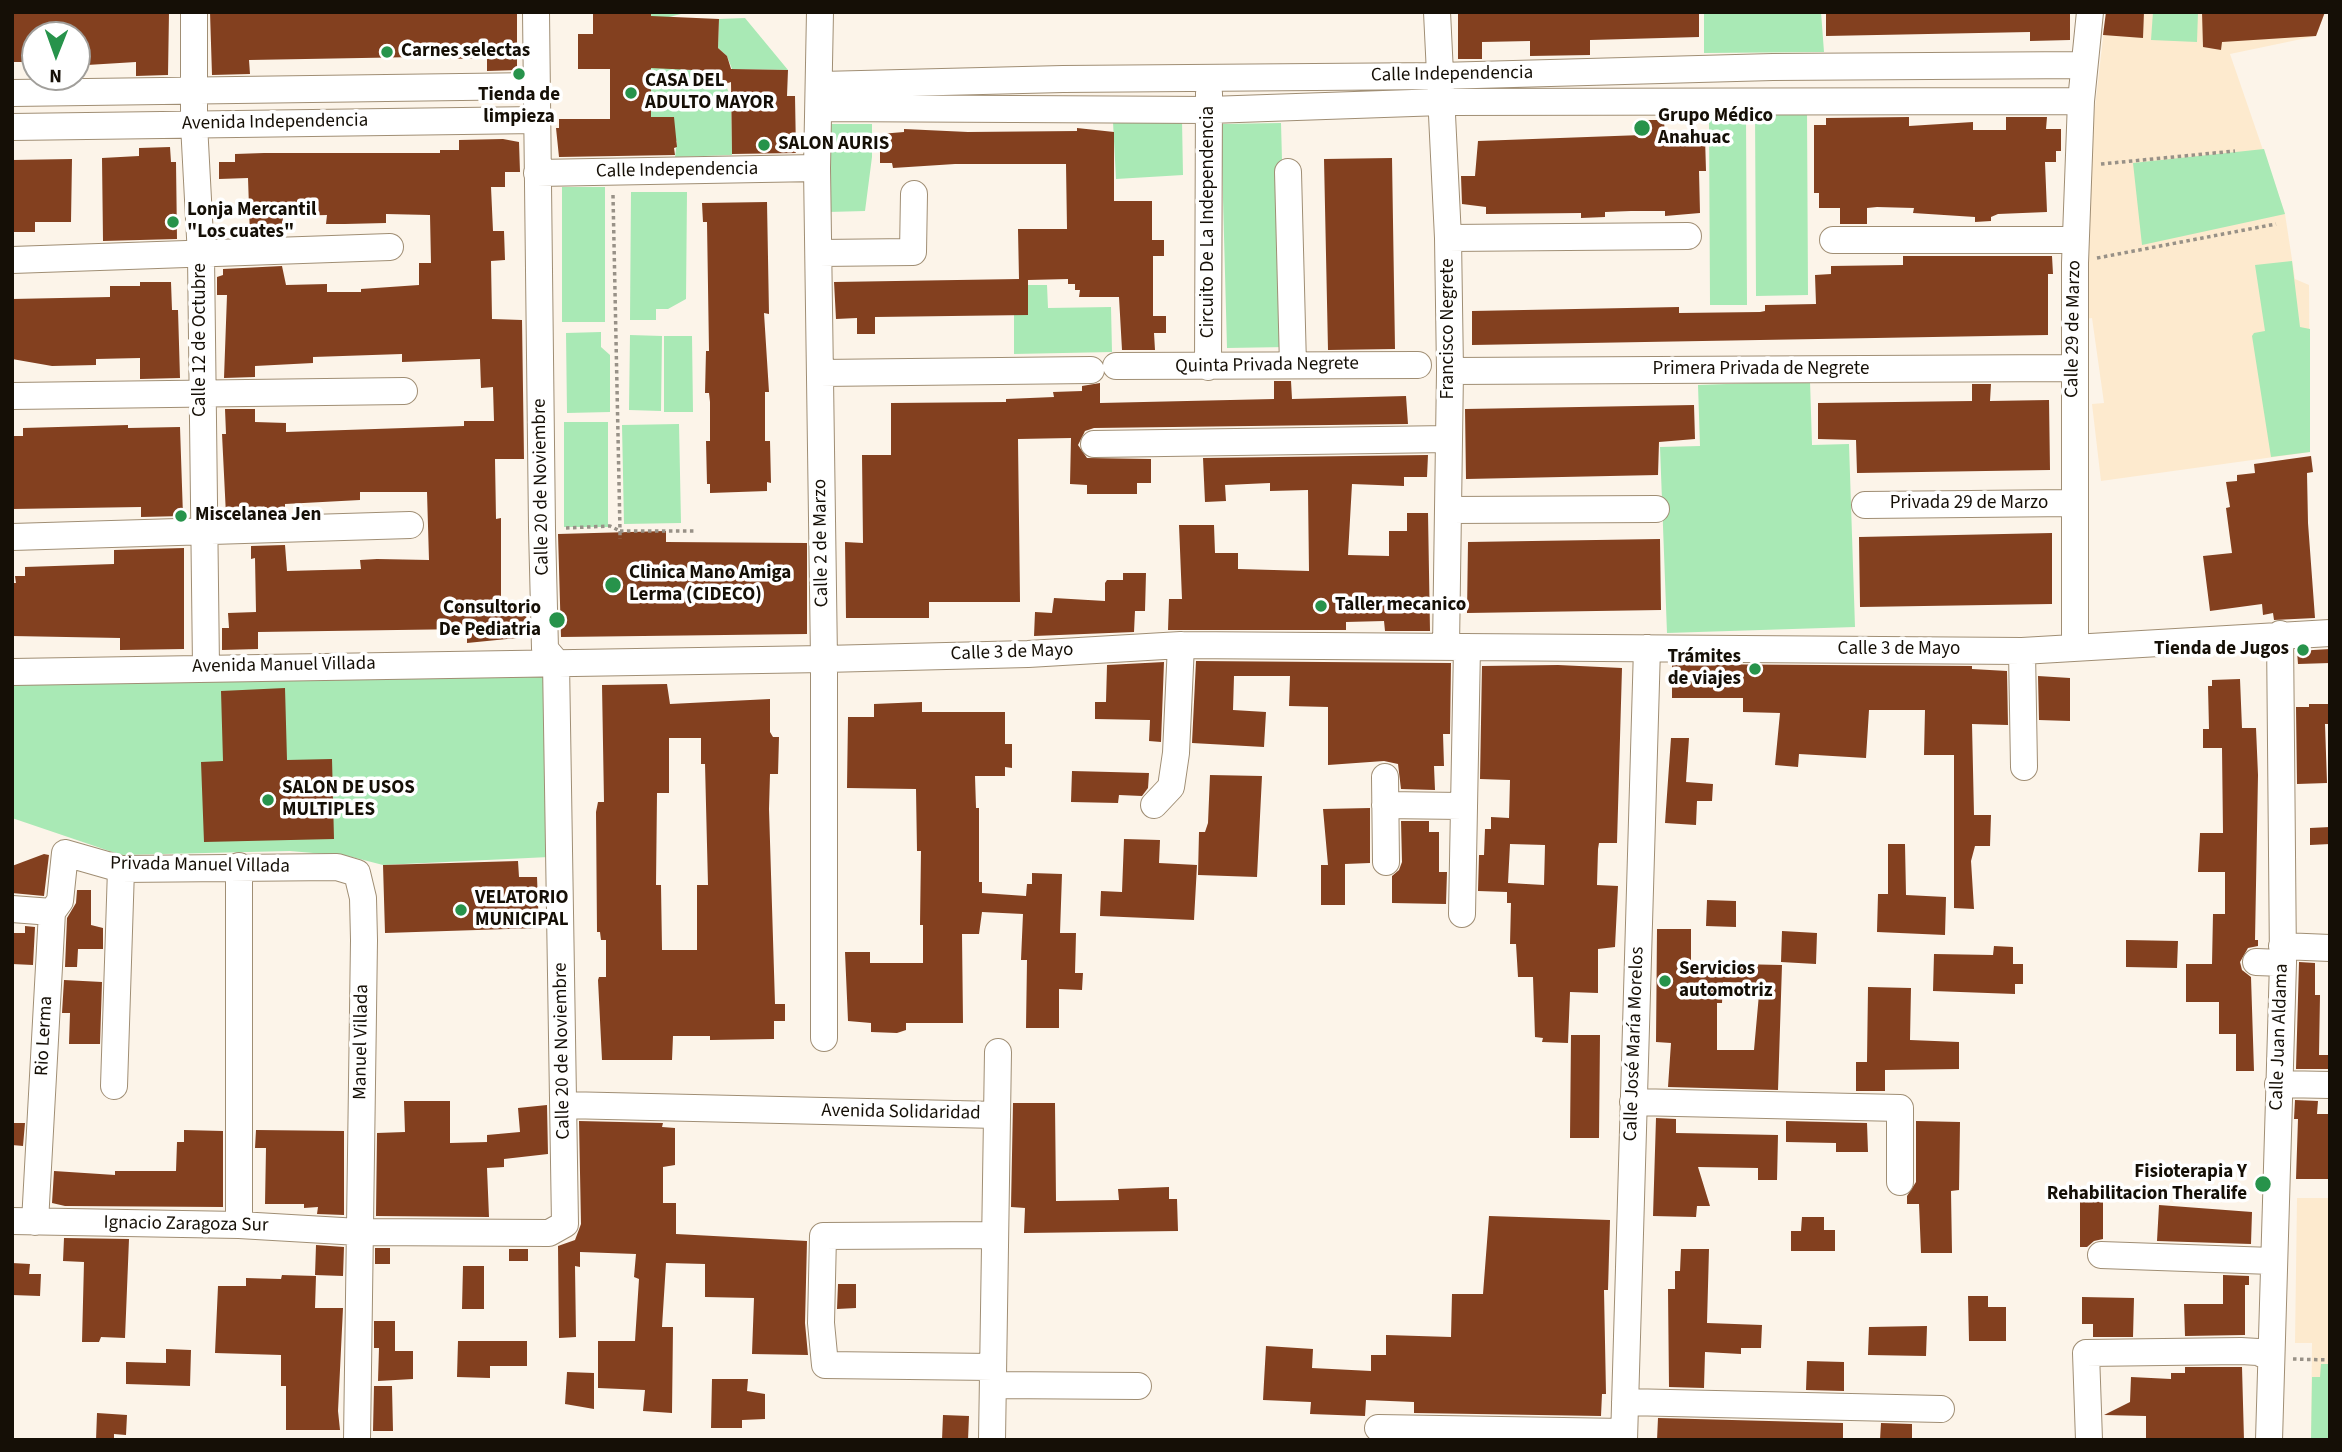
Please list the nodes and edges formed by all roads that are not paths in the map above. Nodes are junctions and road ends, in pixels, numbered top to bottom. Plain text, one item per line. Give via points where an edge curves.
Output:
1 (194, 12) edge
2 (536, 12) edge
3 (810, 12) edge
4 (1437, 12) edge
5 (2090, 12) edge
6 (821, 33) edge
7 (2084, 65) junction
8 (1773, 66) junction
9 (1209, 78) junction
10 (1063, 79) junction
11 (536, 86) junction
12 (1441, 89) junction
13 (194, 90) junction
14 (12, 93) edge
15 (820, 96) junction
16 (1772, 100) junction
17 (2081, 101) junction
18 (1063, 109) junction
19 (1209, 110) junction
20 (537, 120) junction
21 (194, 124) junction
22 (12, 127) edge
23 (817, 168) junction
24 (1288, 172) dead end
25 (537, 173) junction
26 (914, 194) dead end
27 (1688, 236) dead end
28 (1448, 238) junction
29 (1833, 240) dead end
30 (390, 247) dead end
31 (2075, 252) junction
32 (819, 253) junction
33 (201, 256) junction
34 (12, 260) edge
35 (1293, 365) junction
36 (1418, 365) dead end
37 (1208, 367) junction
38 (2072, 368) junction
39 (1450, 372) junction
40 (820, 373) junction
41 (404, 391) dead end
42 (201, 393) junction
43 (12, 396) edge
44 (1449, 439) junction
45 (1094, 444) dead end
46 (2073, 503) junction
47 (1865, 505) dead end
48 (1656, 509) dead end
49 (1450, 510) junction
50 (410, 525) dead end
51 (203, 533) junction
52 (12, 537) edge
53 (2330, 633) edge
54 (2280, 634) junction
55 (1181, 645) junction
56 (1457, 647) junction
57 (2075, 647) junction
58 (1647, 648) junction
59 (2022, 651) junction
60 (824, 659) junction
61 (556, 662) junction
62 (206, 667) junction
63 (12, 672) edge
64 (2024, 767) dead end
65 (1385, 777) dead end
66 (1154, 805) dead end
67 (1385, 805) junction
68 (1462, 806) junction
69 (65, 853) joint
70 (1386, 862) dead end
71 (239, 866) junction
72 (337, 867) joint
73 (121, 869) junction
74 (12, 909) edge
75 (52, 912) junction
76 (1462, 914) dead end
77 (2330, 948) edge
78 (2283, 954) junction
79 (2256, 962) dead end
80 (824, 1038) dead end
81 (998, 1052) dead end
82 (2278, 1084) junction
83 (2330, 1085) edge
84 (114, 1086) dead end
85 (1633, 1102) junction
86 (564, 1104) junction
87 (997, 1115) junction
88 (1900, 1182) dead end
89 (24, 1221) edge
90 (239, 1225) junction
91 (359, 1232) junction
92 (995, 1235) junction
93 (2101, 1255) dead end
94 (2273, 1261) junction
95 (2283, 1359) junction
96 (993, 1376) junction
97 (1138, 1386) dead end
98 (1625, 1402) junction
99 (1941, 1409) dead end
100 (1378, 1428) dead end
101 (1624, 1436) edge
102 (357, 1440) edge
103 (992, 1440) edge
104 (2089, 1440) edge
105 (2269, 1440) edge

1 - 13 street, Calle 12 de Octubre
2 - 11 street, Calle 20 de Noviembre
3 - 6 street, Calle 2 de Marzo
4 - 12 street, Francisco Negrete
5 - 7 street, Calle 29 de Marzo
6 - 15 street, Calle 2 de Marzo
7 - 8 street, Calle Independencia
7 - 17 street, Calle 29 de Marzo
8 - 12 street, Calle Independencia
8 - 16 street
9 - 10 street, Calle Independencia
9 - 12 street, Calle Independencia
9 - 19 street, Circuito De La Independencia
10 - 15 street, Calle Independencia
10 - 18 street
11 - 13 street, Avenida Independencia
11 - 20 street, Calle 20 de Noviembre
12 - 16 street, Calle Independencia
12 - 19 street, Calle Independencia
12 - 28 street, Francisco Negrete
13 - 14 street, Avenida Independencia
13 - 21 street, Calle 12 de Octubre
15 - 18 street, Calle Independencia
15 - 23 street, Calle 2 de Marzo
16 - 17 street, Calle Independencia
17 - 31 street, Calle 29 de Marzo
18 - 19 street, Calle Independencia
19 - 37 street, Circuito De La Independencia
20 - 21 street, Avenida Independencia
20 - 25 street, Calle 20 de Noviembre
21 - 22 street, Avenida Independencia
21 - 33 street, Calle 12 de Octubre
23 - 25 street, Calle Independencia
23 - 32 street, Calle 2 de Marzo
24 - 35 street
25 - 61 street, Calle 20 de Noviembre via 545,649
26 - 32 street via 913,252
27 - 28 street
28 - 39 street, Francisco Negrete
29 - 31 street
30 - 33 street
31 - 38 street, Calle 29 de Marzo
32 - 40 street, Calle 2 de Marzo
33 - 34 street
33 - 42 street, Calle 12 de Octubre
35 - 36 street, Quinta Privada Negrete
35 - 37 street, Quinta Privada Negrete
37 - 40 street, Quinta Privada Negrete
38 - 39 street, Primera Privada de Negrete
38 - 46 street, Calle 29 de Marzo
39 - 44 street, Francisco Negrete
40 - 60 street, Calle 2 de Marzo
41 - 42 street
42 - 43 street
42 - 51 street, Calle 12 de Octubre
44 - 45 street
44 - 49 street, Francisco Negrete
46 - 47 street, Privada 29 de Marzo
46 - 57 street, Calle 29 de Marzo
48 - 49 street
49 - 56 street, Francisco Negrete
50 - 51 street
51 - 52 street
51 - 62 street, Calle 12 de Octubre
53 - 54 street, Calle 3 de Mayo
54 - 57 street, Calle 3 de Mayo
54 - 78 street, Calle Juan Aldama
55 - 56 street, Calle 3 de Mayo
55 - 60 street, Calle 3 de Mayo
55 - 66 street via 1171,787
56 - 58 street, Calle 3 de Mayo
56 - 68 street
57 - 59 street, Calle 3 de Mayo
58 - 59 street, Calle 3 de Mayo
58 - 85 street, Calle José María Morelos
59 - 64 street
60 - 61 street, Calle 3 de Mayo
60 - 80 street, Calle 2 de Marzo
61 - 62 street, Avenida Manuel Villada
61 - 86 street, Calle 20 de Noviembre
62 - 63 street, Avenida Manuel Villada
65 - 67 street
67 - 68 street
67 - 70 street
68 - 76 street
69 - 73 street, Privada Manuel Villada
69 - 75 street, Rio Lerma via 60,901
71 - 72 street, Privada Manuel Villada
71 - 73 street, Privada Manuel Villada
71 - 90 street
72 - 91 street, Manuel Villada via 357,873 363,898
73 - 84 street
74 - 75 street
75 - 89 street, Rio Lerma
77 - 78 street
78 - 79 street
78 - 82 street, Calle Juan Aldama
81 - 87 street
82 - 83 street
82 - 94 street, Calle Juan Aldama
85 - 88 street via 1900,1108
85 - 98 street, Calle José María Morelos
86 - 87 street, Avenida Solidaridad
86 - 91 street, Calle 20 de Noviembre via 565,1224 549,1233
87 - 92 street, Avenida Solidaridad
89 - 90 street, Ignacio Zaragoza Sur
90 - 91 street, Ignacio Zaragoza Sur
91 - 102 street, Manuel Villada
92 - 96 street, Avenida Solidaridad
92 - 96 street via 823,1236 821,1323 825,1365
93 - 94 street
94 - 95 street, Calle Juan Aldama
95 - 104 street via 2241,1351 2086,1353
95 - 105 street, Calle Juan Aldama
96 - 97 street
96 - 103 street, Avenida Solidaridad
98 - 99 street
98 - 101 street, Calle José María Morelos
100 - 101 street

